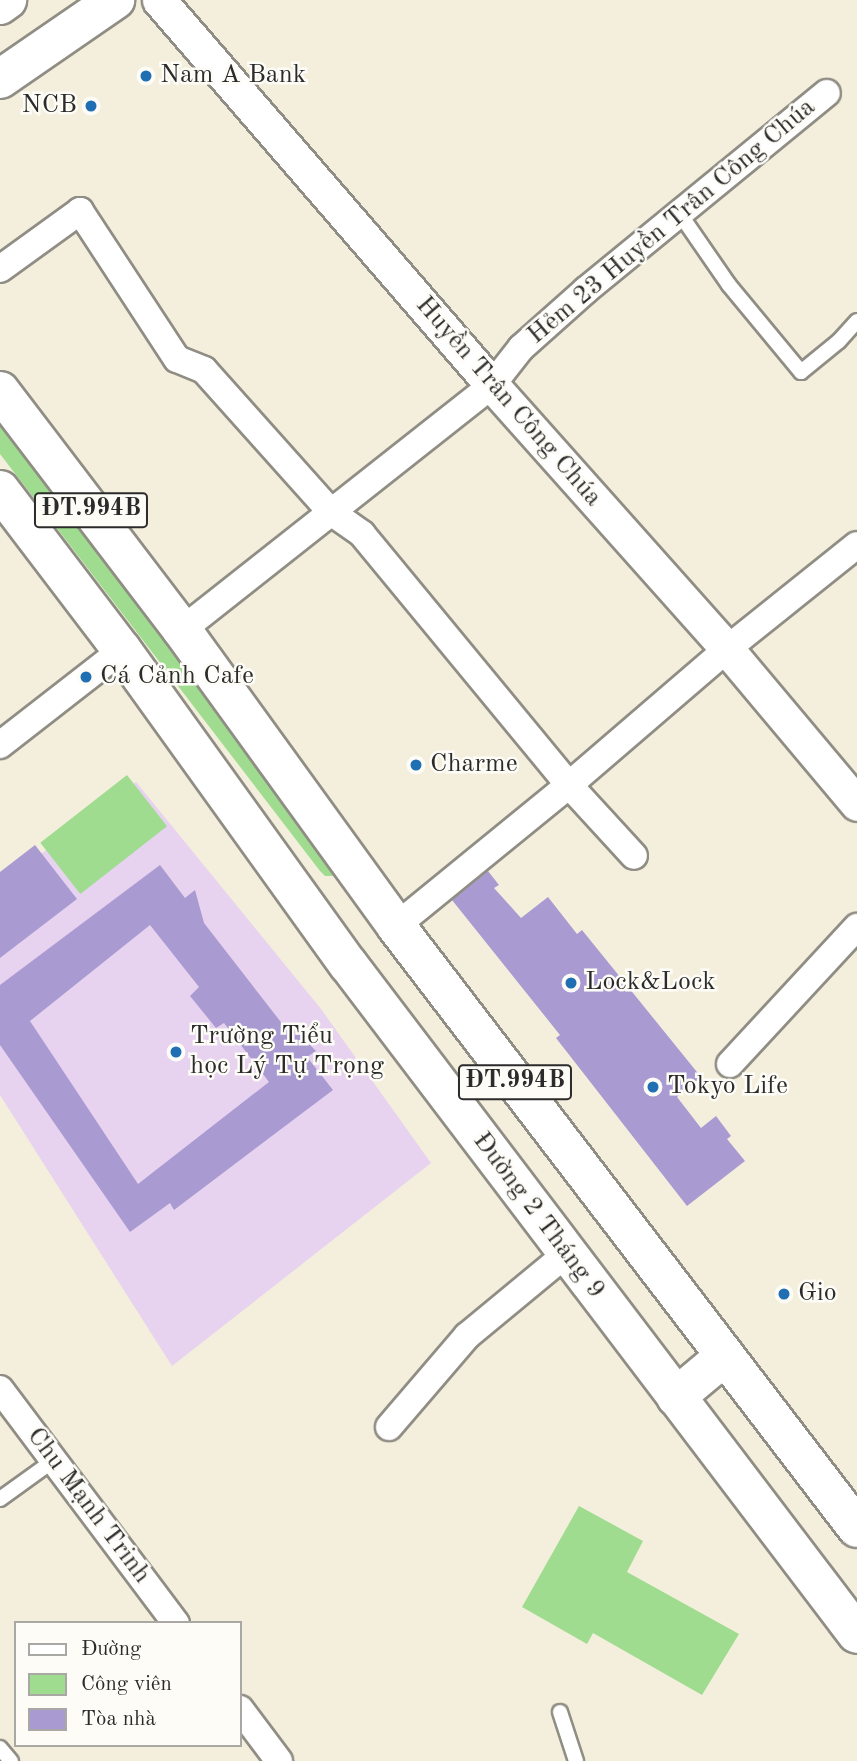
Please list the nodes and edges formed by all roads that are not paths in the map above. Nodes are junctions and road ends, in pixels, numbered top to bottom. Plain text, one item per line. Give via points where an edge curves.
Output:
1 (7, 0) edge
2 (115, 0) edge
3 (159, 0) edge
4 (0, 5) edge
5 (0, 79) edge
6 (827, 93) dead end
7 (680, 214) junction
8 (0, 269) edge
9 (857, 321) edge
10 (492, 385) junction
11 (0, 391) edge
12 (0, 490) edge
13 (331, 512) junction
14 (857, 545) edge
15 (182, 630) junction
16 (727, 649) junction
17 (122, 650) junction
18 (0, 745) edge
19 (569, 785) junction
20 (857, 804) edge
21 (634, 856) dead end
22 (396, 926) junction
23 (857, 927) edge
24 (348, 964) junction
25 (730, 1064) dead end
26 (566, 1254) junction
27 (724, 1356) junction
28 (0, 1389) edge
29 (676, 1397) junction
30 (389, 1427) dead end
31 (54, 1460) junction
32 (0, 1499) edge
33 (857, 1528) edge
34 (175, 1621) edge
35 (857, 1634) edge
36 (242, 1712) edge
37 (560, 1712) dead end
38 (0, 1748) edge
39 (11, 1761) edge
40 (279, 1761) edge
41 (576, 1761) edge

1 - 4 main road
2 - 5 main road
3 - 10 street, Huyền Trân Công Chúa
6 - 7 street, Hẻm 23 Huyền Trân Công Chúa
7 - 9 lane via 729,285 801,372
7 - 10 street, Hẻm 23 Huyền Trân Công Chúa via 521,348
8 - 13 street via 80,211 177,359 204,370
10 - 13 street, Hẻm 23 Huyền Trân Công Chúa
10 - 16 street, Huyền Trân Công Chúa
11 - 15 main road, ĐT.994B
12 - 17 main road, Đường 2 Tháng 9 / ĐT.994B
13 - 15 street, Hẻm 23 Huyền Trân Công Chúa
13 - 19 street via 362,534
14 - 16 street
15 - 22 main road, ĐT.994B
16 - 19 street
16 - 20 street, Huyền Trân Công Chúa
17 - 18 street
17 - 24 main road, Đường 2 Tháng 9 / ĐT.994B
19 - 21 street
19 - 22 street
22 - 24 main road
22 - 27 main road, ĐT.994B
23 - 25 street
24 - 26 main road, Đường 2 Tháng 9 / ĐT.994B
26 - 29 main road, Đường 2 Tháng 9 / ĐT.994B
26 - 30 street via 467,1336
27 - 29 main road
27 - 33 main road, ĐT.994B
28 - 31 street, Chu Mạnh Trinh
29 - 35 main road, Đường 2 Tháng 9 / ĐT.994B
31 - 32 lane
31 - 34 street, Chu Mạnh Trinh
36 - 40 street
37 - 41 lane
38 - 39 lane

